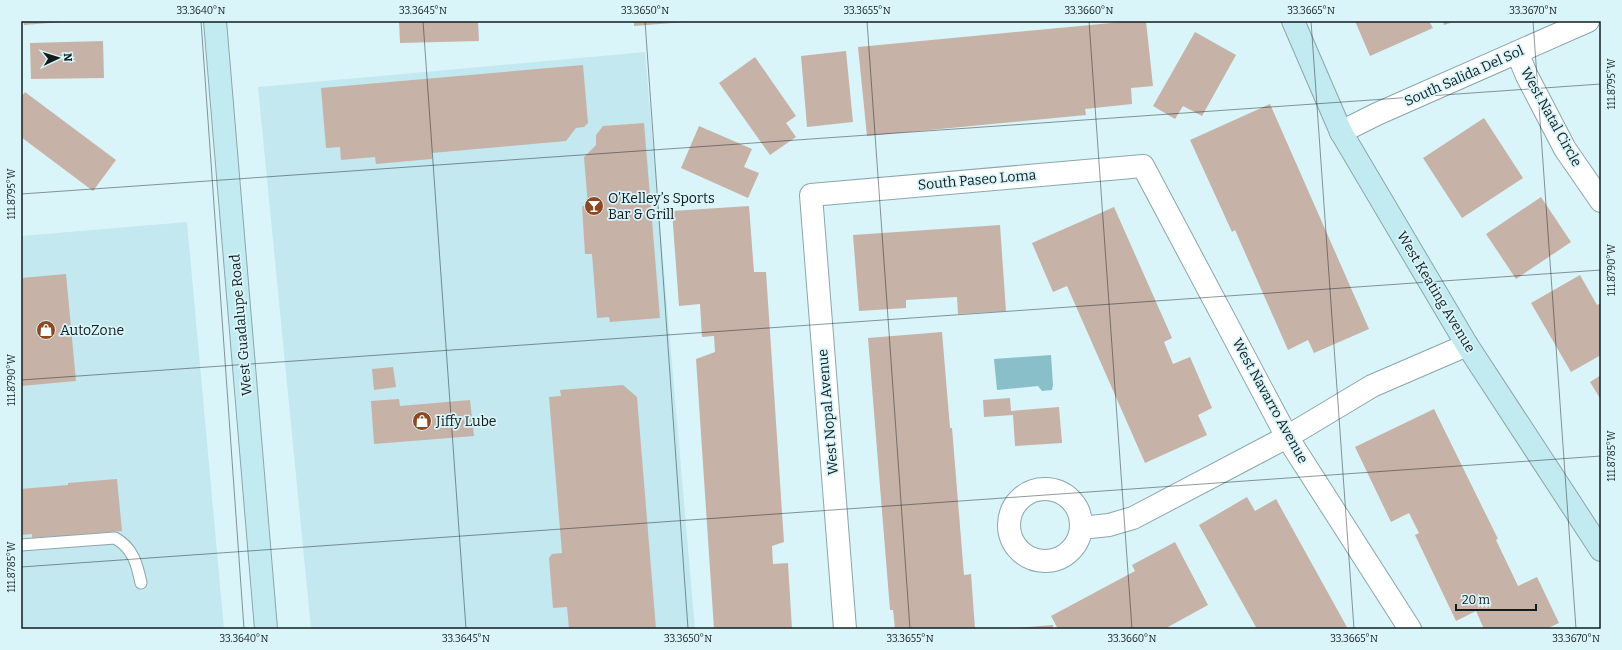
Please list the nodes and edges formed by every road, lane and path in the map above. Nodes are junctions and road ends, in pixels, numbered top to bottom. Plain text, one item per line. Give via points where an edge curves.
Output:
1 (215, 21) edge
2 (1293, 21) edge
3 (1588, 21) edge
4 (1517, 52) junction
5 (1341, 132) junction
6 (1143, 166) joint
7 (811, 195) joint
8 (1601, 201) edge
9 (1467, 345) junction
10 (1287, 437) junction
11 (1081, 528) dead end
12 (21, 545) edge
13 (1601, 550) edge
14 (141, 583) dead end
15 (266, 629) edge
16 (845, 629) edge
17 (1410, 629) edge

1 - 15 street, West Guadalupe Road
2 - 5 street, West Keating Avenue
3 - 4 street, South Salida Del Sol
4 - 5 street, South Salida Del Sol
4 - 8 street, West Natal Circle via 1565,149
5 - 9 street, West Keating Avenue
6 - 7 street, South Paseo Loma
6 - 10 street, West Navarro Avenue
7 - 16 street, West Nopal Avenue
9 - 10 street via 1372,386
9 - 13 street, West Keating Avenue
10 - 11 street via 1133,518 1109,525
10 - 17 street, West Navarro Avenue
12 - 14 lane via 116,538 124,543 133,556

